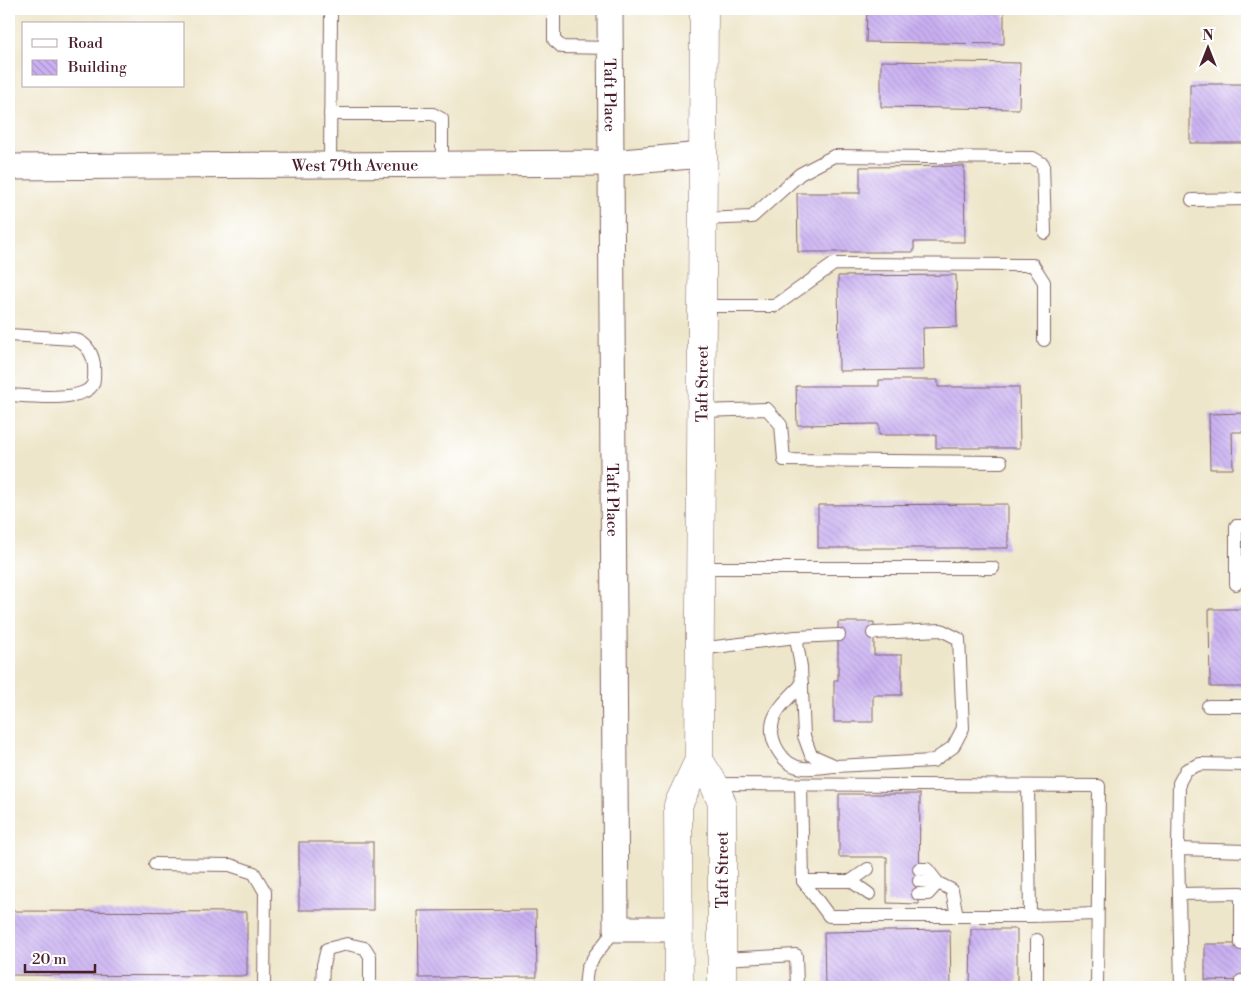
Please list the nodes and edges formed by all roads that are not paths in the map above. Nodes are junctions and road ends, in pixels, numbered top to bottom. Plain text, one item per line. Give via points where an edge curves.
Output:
1 (331, 9) edge
2 (554, 9) edge
3 (610, 9) edge
4 (704, 9) edge
5 (610, 48) junction
6 (330, 114) junction
7 (702, 155) junction
8 (611, 163) junction
9 (442, 164) junction
10 (330, 165) junction
11 (9, 167) edge
12 (1247, 199) edge
13 (1192, 200) dead end
14 (702, 219) junction
15 (1045, 234) dead end
16 (701, 306) junction
17 (9, 335) edge
18 (1044, 340) dead end
19 (9, 395) edge
20 (701, 411) junction
21 (1001, 462) dead end
22 (1247, 526) edge
23 (700, 568) junction
24 (993, 568) dead end
25 (1236, 584) dead end
26 (873, 633) dead end
27 (839, 635) dead end
28 (796, 637) junction
29 (700, 648) junction
30 (802, 684) junction
31 (1208, 706) dead end
32 (1247, 706) edge
33 (699, 760) junction
34 (1247, 765) edge
35 (836, 766) junction
36 (714, 784) junction
37 (801, 785) junction
38 (1028, 786) junction
39 (1178, 850) junction
40 (1247, 851) edge
41 (155, 864) dead end
42 (802, 881) junction
43 (850, 881) junction
44 (938, 883) junction
45 (1179, 894) junction
46 (1097, 914) junction
47 (957, 916) junction
48 (1030, 916) junction
49 (679, 928) junction
50 (616, 929) junction
51 (1037, 940) dead end
52 (1241, 944) dead end
53 (722, 959) junction
54 (264, 987) edge
55 (322, 987) edge
56 (370, 987) edge
57 (585, 987) edge
58 (679, 987) edge
59 (722, 987) edge
60 (797, 987) edge
61 (1037, 987) edge
62 (1097, 987) edge
63 (1181, 987) edge

1 - 6 lane
2 - 5 lane via 554,40 562,47
3 - 5 street, Taft Place
4 - 7 main road, Taft Street
5 - 8 street, Taft Place
6 - 9 lane via 433,114 442,119
6 - 10 lane
7 - 8 street, West 79th Avenue
7 - 14 main road, Taft Street
8 - 9 street, West 79th Avenue
8 - 50 street, Taft Place
9 - 10 street, West 79th Avenue
10 - 11 street, West 79th Avenue
12 - 13 lane
14 - 15 lane via 752,217 800,174 834,156 1033,158 1043,164
14 - 16 main road, Taft Street
16 - 18 lane via 775,306 834,264 1033,265 1044,282
16 - 20 main road, Taft Street
17 - 19 lane via 82,342 93,361 94,373 93,383 86,392 76,395
20 - 21 lane via 767,410 780,425 784,460
20 - 23 main road, Taft Street
22 - 25 lane via 1236,526
23 - 24 lane
23 - 29 main road, Taft Street
26 - 35 lane via 941,630 959,639 963,728 953,748 933,762
27 - 28 lane
28 - 29 lane
28 - 30 lane
29 - 33 main road, Taft Street
30 - 35 lane via 804,736 811,755
30 - 35 lane via 773,721 776,749 788,762 801,768
31 - 32 lane
33 - 36 main road, Taft Street
33 - 49 main road, Taft Street via 678,805
34 - 39 lane via 1200,764 1186,770 1178,783
36 - 37 lane
36 - 53 main road, Taft Street via 722,803
37 - 38 lane
37 - 42 lane
38 - 46 lane via 1099,786
38 - 48 lane
39 - 40 lane
39 - 45 lane
41 - 54 lane via 230,865 254,873 265,892
42 - 43 lane
42 - 47 lane via 829,916
43 - 43 lane via 869,881
44 - 44 lane via 927,869 919,881 928,894
44 - 47 lane via 952,890
45 - 52 lane via 1241,894
45 - 63 lane
46 - 48 lane
46 - 62 lane
47 - 48 lane
49 - 50 street
49 - 58 main road, Taft Street
50 - 57 lane via 587,969
51 - 61 lane
53 - 59 main road, Taft Street
53 - 60 lane via 796,955
55 - 56 lane via 327,949 347,944 365,948 370,956

